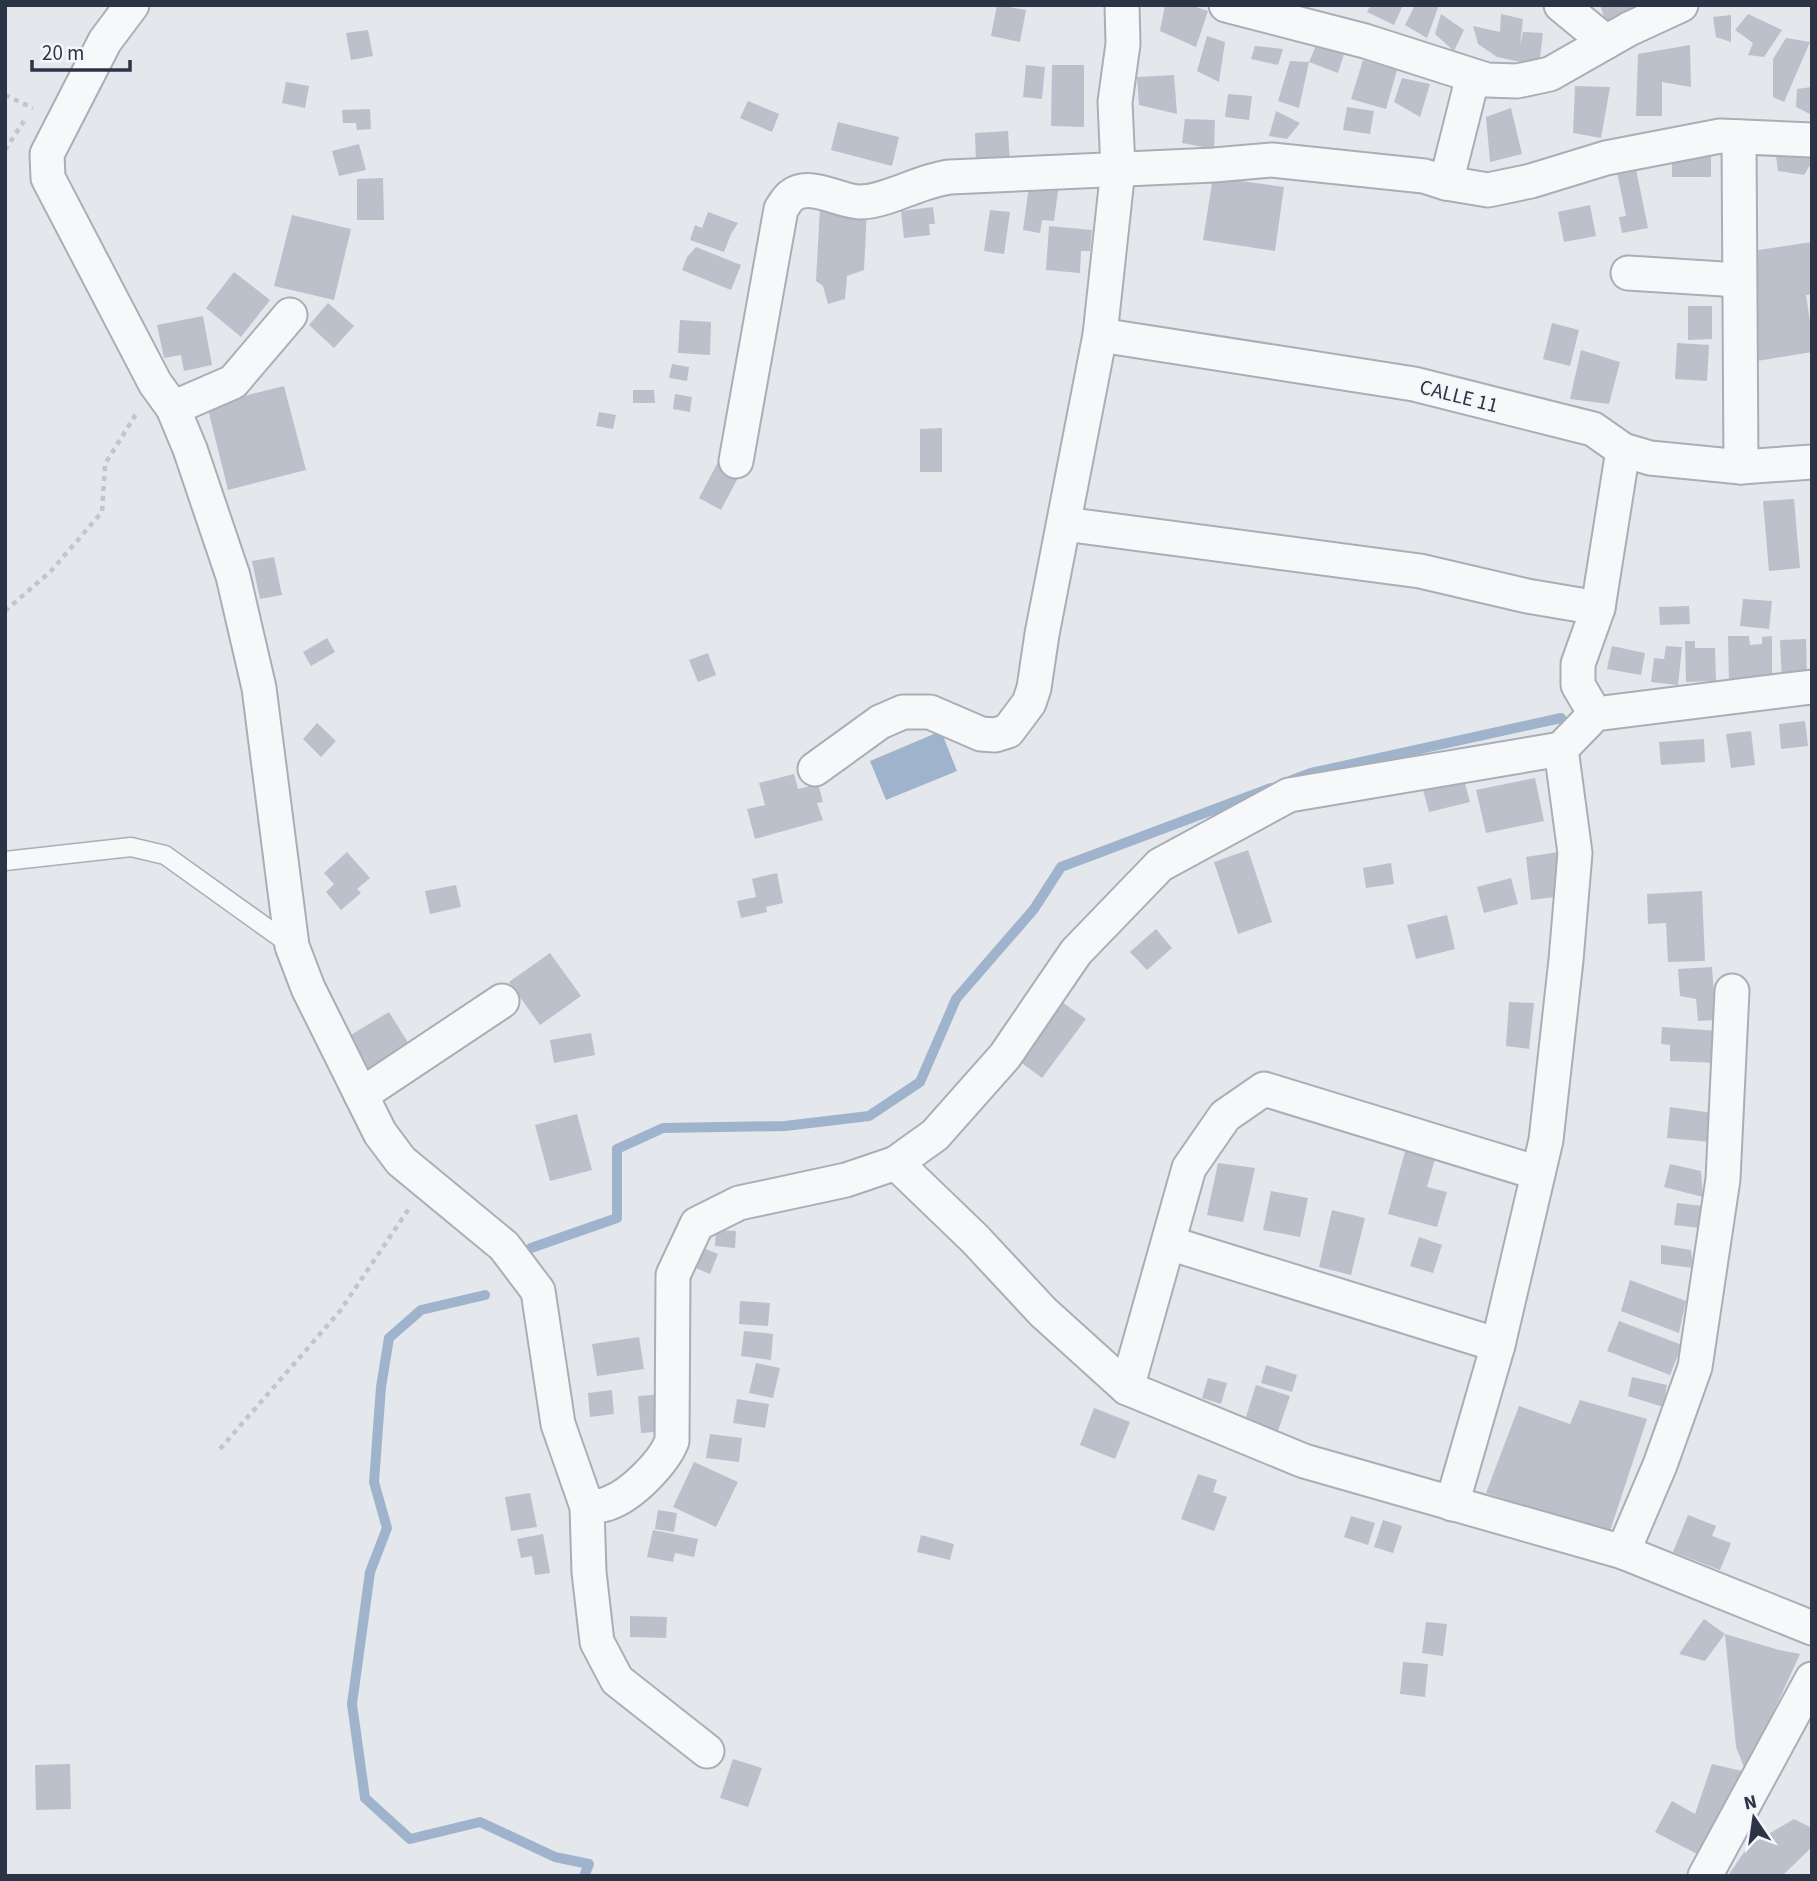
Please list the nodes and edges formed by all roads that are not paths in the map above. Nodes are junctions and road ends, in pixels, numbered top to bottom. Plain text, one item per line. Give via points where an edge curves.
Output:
1 (132, 5) edge
2 (1122, 5) edge
3 (1227, 5) edge
4 (1561, 5) edge
5 (1681, 5) edge
6 (1288, 13) edge
7 (1606, 42) junction
8 (1473, 76) junction
9 (1739, 137) junction
10 (1812, 140) edge
11 (1118, 170) junction
12 (1446, 183) junction
13 (1628, 273) dead end
14 (1739, 280) junction
15 (290, 316) dead end
16 (1100, 335) junction
17 (164, 396) junction
18 (1623, 450) junction
19 (736, 461) dead end
20 (1812, 463) edge
21 (1741, 467) junction
22 (1064, 524) junction
23 (1598, 608) junction
24 (1812, 687) edge
25 (1595, 714) junction
26 (1561, 749) junction
27 (815, 769) dead end
28 (5, 861) edge
29 (292, 946) junction
30 (1732, 991) dead end
31 (502, 1001) dead end
32 (360, 1095) junction
33 (896, 1163) junction
34 (1538, 1173) junction
35 (1169, 1243) junction
36 (1498, 1345) junction
37 (1127, 1388) junction
38 (1451, 1504) junction
39 (587, 1507) junction
40 (1623, 1552) junction
41 (1812, 1628) edge
42 (1812, 1679) edge
43 (707, 1751) dead end
44 (1705, 1876) edge

1 - 17 street via 105,41 47,154 48,178
2 - 11 street via 1123,44 1115,102
3 - 6 street
4 - 7 street
5 - 7 street
6 - 8 street
7 - 8 street via 1550,74 1517,81
8 - 12 street
9 - 10 street
9 - 12 street via 1720,136 1606,158 1488,190
9 - 14 street
11 - 12 street via 1272,160 1424,176
11 - 16 street
11 - 19 street via 935,179 860,202 807,190 792,195 782,209
13 - 14 street
14 - 21 street
15 - 17 street via 233,382
16 - 18 street, CALLE 11 via 1415,384 1593,429
16 - 22 street
17 - 29 street via 190,449 233,576 259,688
18 - 21 street, CALLE 11 via 1650,458
18 - 23 street
20 - 21 street, CALLE 11
22 - 23 street via 1420,571
22 - 27 street via 1034,688 1029,704 1008,731 981,734 930,712 902,712 880,722
23 - 25 street via 1578,664 1578,685
24 - 25 street
25 - 26 street
26 - 33 street via 1289,795 1160,865 1076,952 982,1084 935,1135
26 - 34 street via 1575,853 1546,1140
28 - 29 lane via 131,847 165,855
29 - 32 street
30 - 40 street via 1723,1179 1695,1367
31 - 32 street
32 - 39 street via 401,1161 504,1246 538,1291 558,1424
33 - 37 street via 975,1238 1043,1312
33 - 39 street via 846,1180 739,1203 696,1224 673,1275 672,1441 667,1454 631,1490 609,1503
34 - 35 street via 1264,1088 1225,1116 1189,1168
34 - 36 street
35 - 36 street
35 - 37 street
36 - 38 street
37 - 38 street via 1304,1461
38 - 40 street
39 - 43 street via 597,1642 617,1680
40 - 41 street
42 - 44 street

